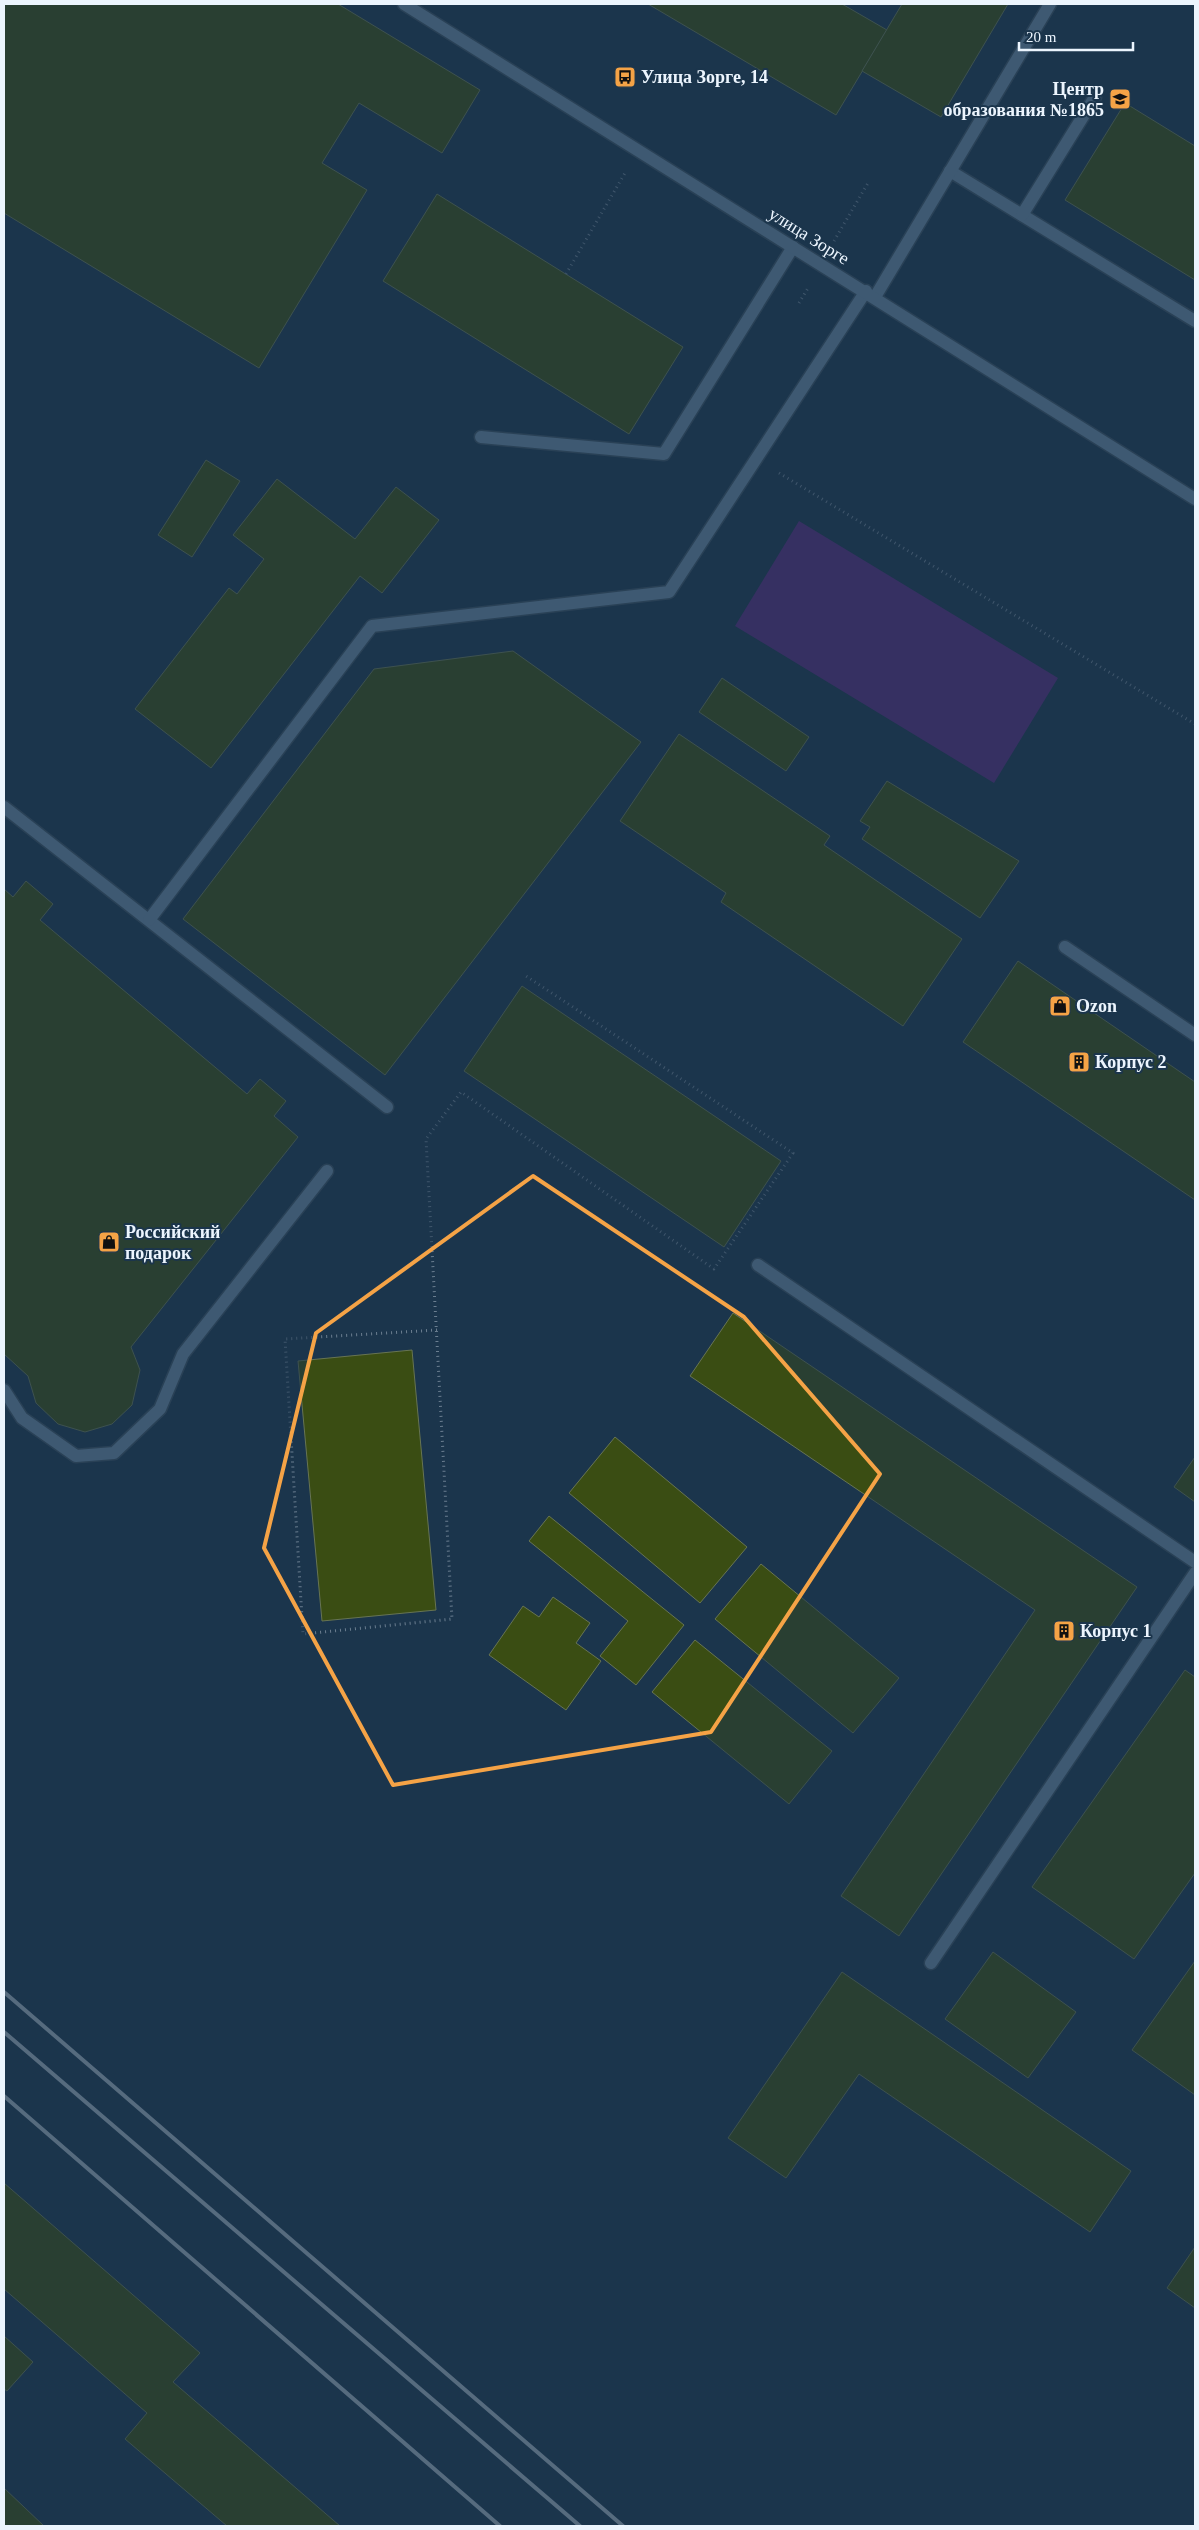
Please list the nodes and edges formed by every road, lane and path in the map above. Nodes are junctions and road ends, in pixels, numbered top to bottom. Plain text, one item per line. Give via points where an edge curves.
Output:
1 (404, 4) edge
2 (1050, 4) edge
3 (1095, 97) dead end
4 (639, 150) junction
5 (950, 171) junction
6 (1022, 215) junction
7 (793, 247) junction
8 (566, 274) dead end
9 (870, 294) junction
10 (1195, 320) edge
11 (481, 437) dead end
12 (757, 459) junction
13 (1195, 499) edge
14 (1195, 724) edge
15 (4, 807) edge
16 (149, 920) junction
17 (1064, 947) dead end
18 (526, 976) dead end
19 (1195, 1035) edge
20 (387, 1107) dead end
21 (328, 1171) dead end
22 (758, 1265) dead end
23 (436, 1330) junction
24 (4, 1390) edge
25 (1195, 1562) edge
26 (1195, 1573) edge
27 (931, 1963) dead end

1 - 4 street, улица Зорге
2 - 5 street
3 - 6 street
4 - 7 street, улица Зорге
4 - 8 path
5 - 6 street
5 - 9 street
6 - 10 street
7 - 9 street, улица Зорге
7 - 11 street via 664,454
9 - 12 street
9 - 13 street, улица Зорге
12 - 14 path
12 - 16 street via 669,592 372,626
15 - 16 street
16 - 20 street
17 - 19 street
18 - 23 path via 793,1153 714,1269 461,1092 426,1140
21 - 24 street via 183,1354 160,1409 114,1454 76,1456 22,1418
22 - 25 street
23 - 23 path via 452,1619 303,1634 285,1339
26 - 27 street

